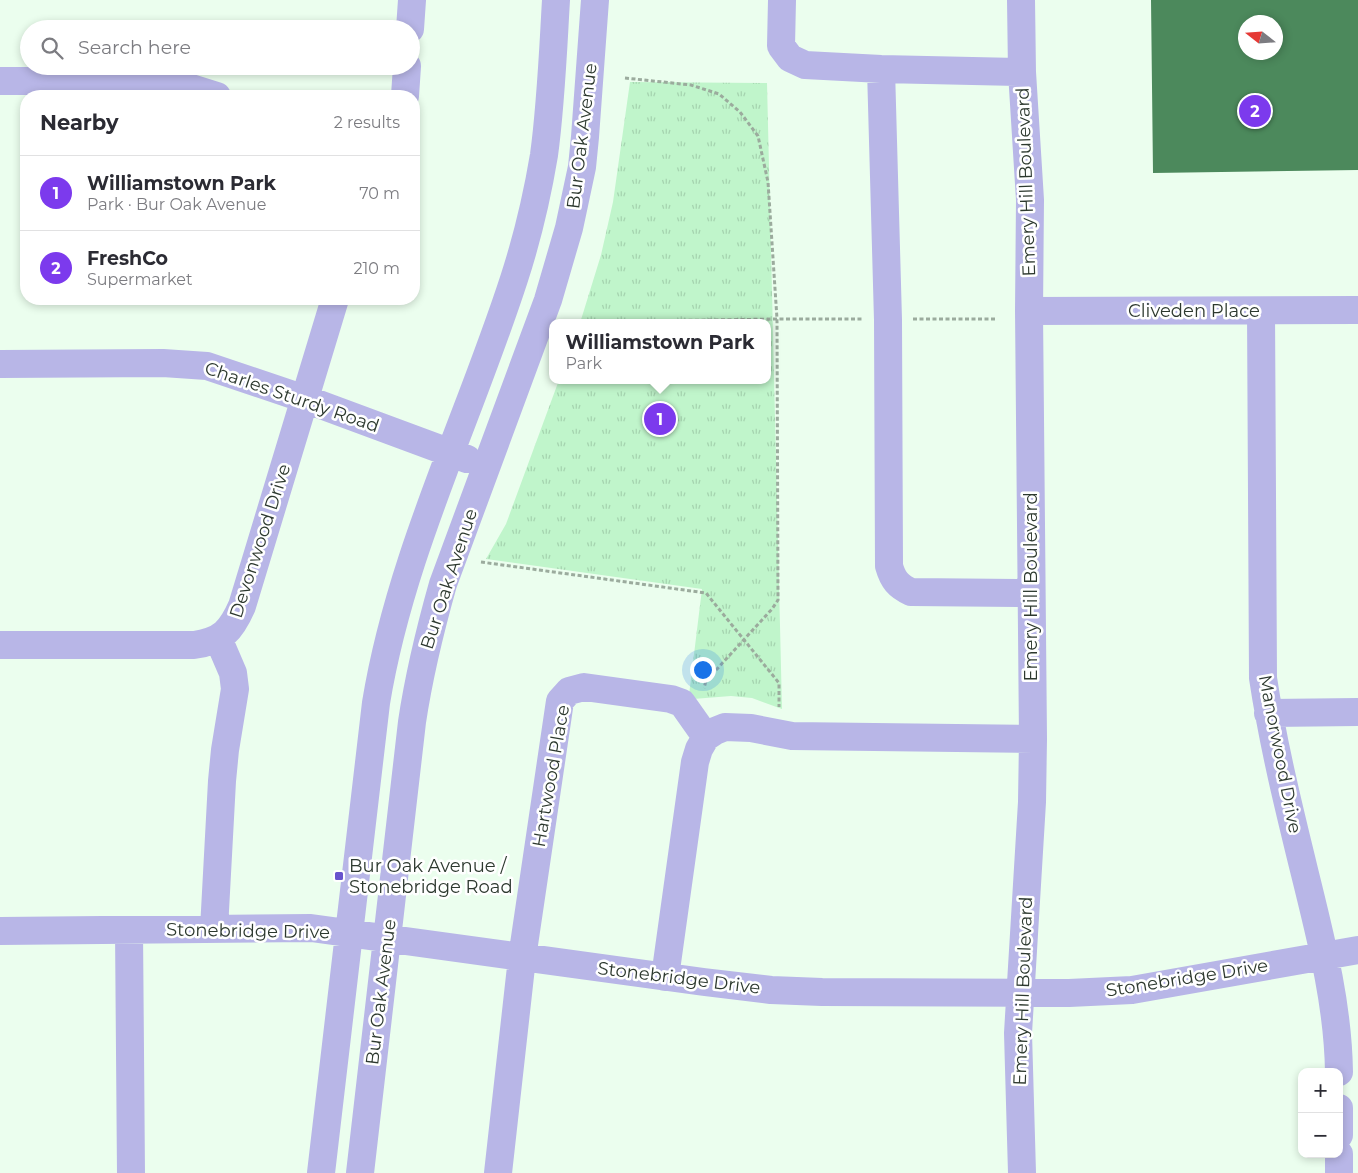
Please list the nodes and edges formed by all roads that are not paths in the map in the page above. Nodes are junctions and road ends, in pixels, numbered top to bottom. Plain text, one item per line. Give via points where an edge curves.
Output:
1 (412, 0) edge
2 (556, 0) edge
3 (595, 0) edge
4 (782, 0) edge
5 (1020, 0) edge
6 (411, 20) edge
7 (881, 69) junction
8 (1022, 72) junction
9 (406, 75) edge
10 (0, 81) edge
11 (198, 90) edge
12 (405, 90) edge
13 (333, 305) edge
14 (1358, 310) edge
15 (1029, 311) junction
16 (1261, 311) junction
17 (0, 364) edge
18 (305, 400) junction
19 (451, 454) junction
20 (487, 467) junction
21 (1031, 593) junction
22 (218, 638) junction
23 (0, 645) edge
24 (1358, 712) edge
25 (1268, 713) junction
26 (706, 737) junction
27 (1033, 739) junction
28 (214, 929) junction
29 (129, 930) junction
30 (0, 931) edge
31 (349, 934) junction
32 (386, 939) junction
33 (1358, 950) edge
34 (1325, 955) junction
35 (522, 958) junction
36 (665, 977) junction
37 (1021, 993) junction
38 (1339, 1068) edge
39 (1339, 1158) edge
40 (131, 1173) edge
41 (321, 1173) edge
42 (360, 1173) edge
43 (498, 1173) edge
44 (1022, 1173) edge
45 (1339, 1173) edge

1 - 6 street
2 - 19 street, Bur Oak Avenue via 544,152 532,217 514,280
3 - 20 street, Bur Oak Avenue via 586,128 574,207 548,300
4 - 7 street via 781,46 790,58 805,65
5 - 8 street, Emery Hill Boulevard
7 - 8 street
7 - 21 street via 888,320 889,566 892,578 911,592
8 - 15 street, Emery Hill Boulevard via 1030,200
9 - 12 street
10 - 11 street via 153,80
13 - 18 street, Devonwood Drive
14 - 16 street, Cliveden Place
15 - 16 street, Cliveden Place
15 - 21 street, Emery Hill Boulevard
16 - 25 street, Manorwood Drive via 1262,678
17 - 18 street, Charles Sturdy Road via 184,363 207,366
18 - 19 street, Charles Sturdy Road
18 - 22 street, Devonwood Drive via 242,606 234,624
19 - 20 street, Charles Sturdy Road
19 - 31 street, Bur Oak Avenue via 403,586 381,668
20 - 32 street, Bur Oak Avenue via 443,584 418,677
21 - 27 street, Emery Hill Boulevard
22 - 23 street, Devonwood Drive via 194,645
22 - 28 street via 233,673 235,689 222,781
24 - 25 street
25 - 34 street, Manorwood Drive
26 - 27 street via 715,730 739,727 792,736
26 - 35 street, Hartwood Place via 682,703 671,699 584,687 569,691 560,701
26 - 36 street via 695,762
27 - 37 street, Emery Hill Boulevard
28 - 29 street, Stonebridge Drive
28 - 31 street, Stonebridge Drive via 311,928
29 - 30 street, Stonebridge Drive
29 - 40 street
31 - 32 street, Stonebridge Drive
31 - 41 street, Bur Oak Avenue
32 - 35 street, Stonebridge Drive
32 - 42 street, Bur Oak Avenue
33 - 34 street, Stonebridge Drive
34 - 37 street, Stonebridge Drive via 1132,990
34 - 38 street, Manorwood Drive via 1333,995
35 - 36 street, Stonebridge Drive
35 - 43 street, Hartwood Place
36 - 37 street, Stonebridge Drive via 771,990
37 - 44 street, Emery Hill Boulevard via 1018,1033
39 - 45 street

